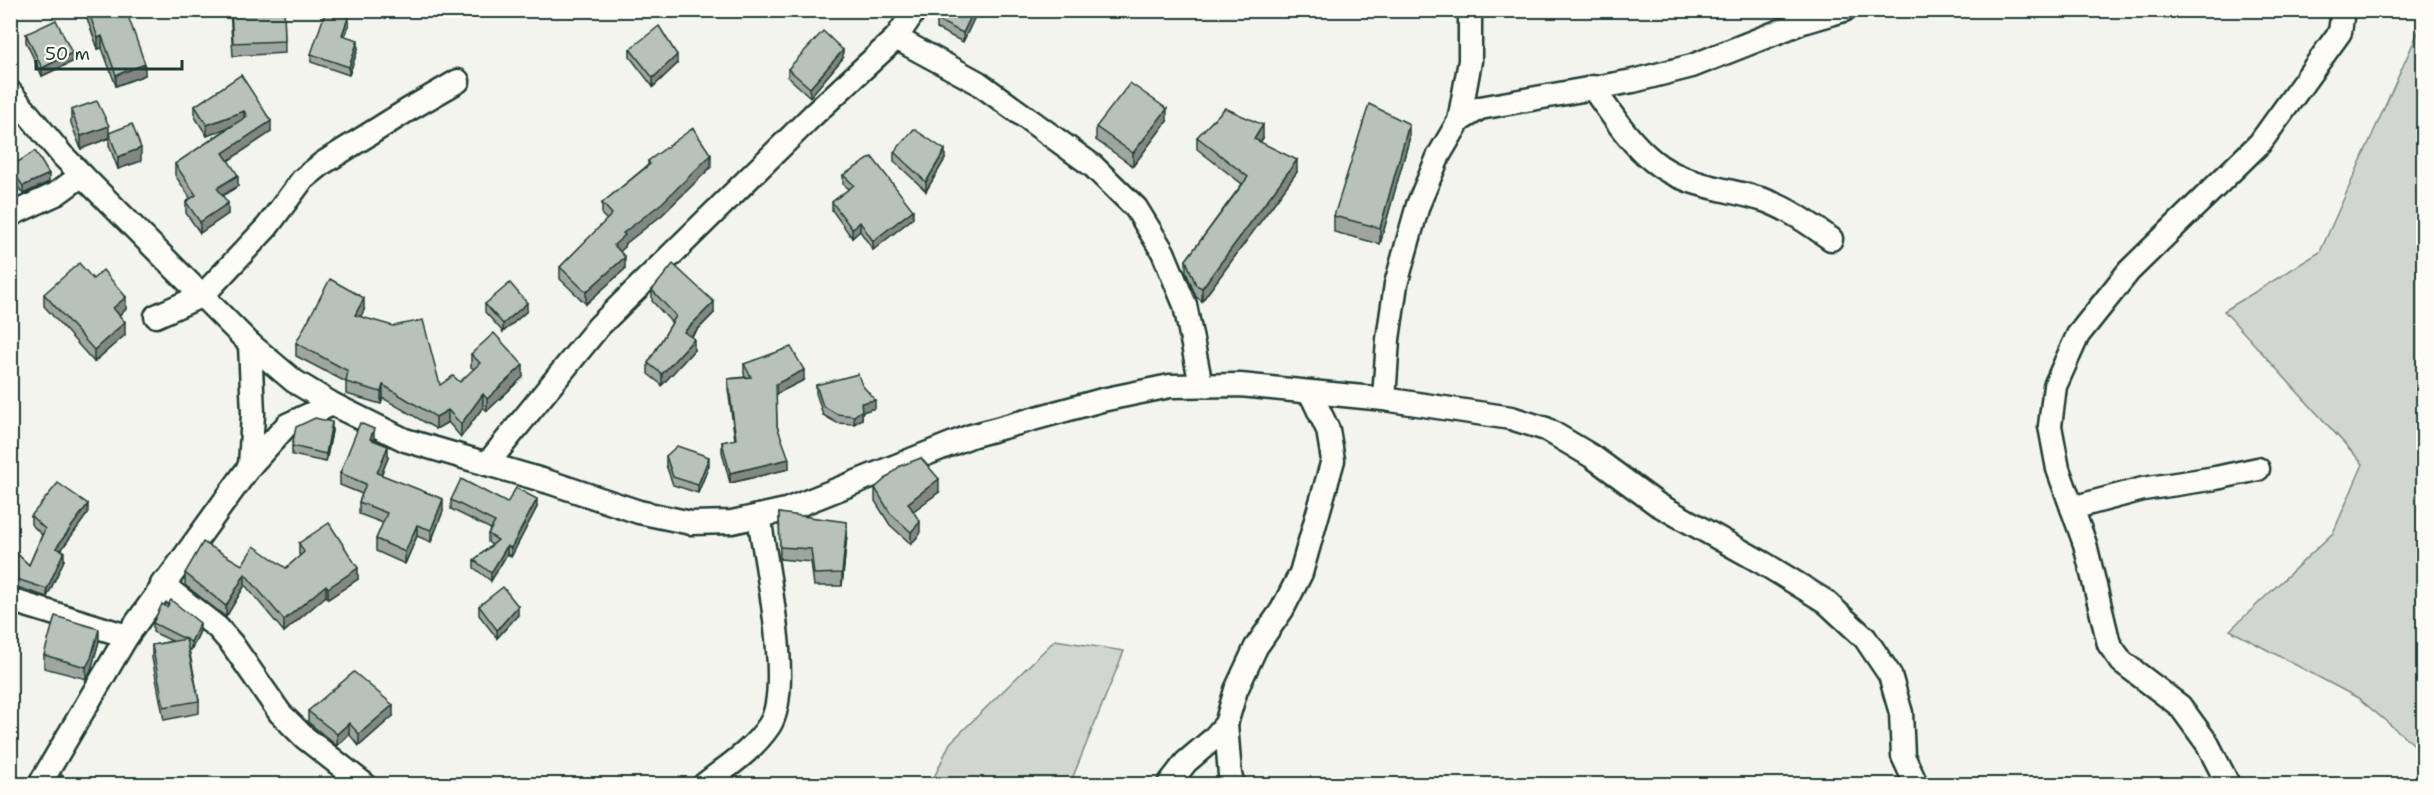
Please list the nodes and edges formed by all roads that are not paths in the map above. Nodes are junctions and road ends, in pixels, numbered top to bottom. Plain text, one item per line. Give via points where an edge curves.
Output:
1 (915, 10) edge
2 (1470, 10) edge
3 (1844, 10) edge
4 (2343, 10) edge
5 (896, 38) junction
6 (458, 81) dead end
7 (1592, 87) junction
8 (10, 92) edge
9 (1459, 121) junction
10 (82, 175) junction
11 (10, 214) edge
12 (1831, 239) dead end
13 (203, 295) junction
14 (156, 316) dead end
15 (250, 344) junction
16 (1201, 385) junction
17 (1310, 392) junction
18 (1384, 399) junction
19 (332, 404) junction
20 (487, 464) junction
21 (250, 466) junction
22 (2258, 468) dead end
23 (2072, 508) junction
24 (759, 516) junction
25 (162, 584) junction
26 (10, 600) edge
27 (127, 636) junction
28 (1226, 724) junction
29 (40, 784) edge
30 (364, 784) edge
31 (705, 784) edge
32 (1169, 784) edge
33 (1233, 784) edge
34 (1916, 784) edge
35 (2228, 784) edge

1 - 5 street
2 - 9 street via 1470,61
3 - 7 street via 1692,66
4 - 23 street via 2340,32 2260,143 2129,271 2078,334 2055,386 2050,426 2058,469
5 - 16 street via 977,82 1093,166 1136,208 1163,252 1185,305
5 - 20 street via 599,326
6 - 13 street via 323,163 302,180 267,227
7 - 9 street via 1480,108
7 - 12 street via 1626,134 1654,162 1684,178 1767,201 1800,216
8 - 10 street
9 - 18 street via 1439,155 1418,205 1396,284
10 - 11 street via 56,194
10 - 13 street
13 - 14 street
13 - 15 street
15 - 19 street via 294,381
15 - 21 street
16 - 17 street
16 - 24 street via 1170,386 1102,400 971,436 786,510
17 - 18 street
17 - 28 street via 1328,430 1333,460 1301,573 1256,647 1236,690
18 - 34 street via 1511,418 1546,429 1593,457 1657,504 1825,602 1865,638 1890,675 1901,713 1903,756
19 - 20 street via 405,440
19 - 21 street via 287,425
20 - 24 street via 639,512 691,523 732,522
21 - 25 street
22 - 23 street via 2143,489
23 - 35 street via 2085,544 2109,644 2122,662 2180,706 2207,743
24 - 31 street via 777,640 779,694 771,724 745,754
25 - 27 street
25 - 30 street via 218,628 280,712 304,737
26 - 27 street
27 - 29 street
28 - 32 street
28 - 33 street

